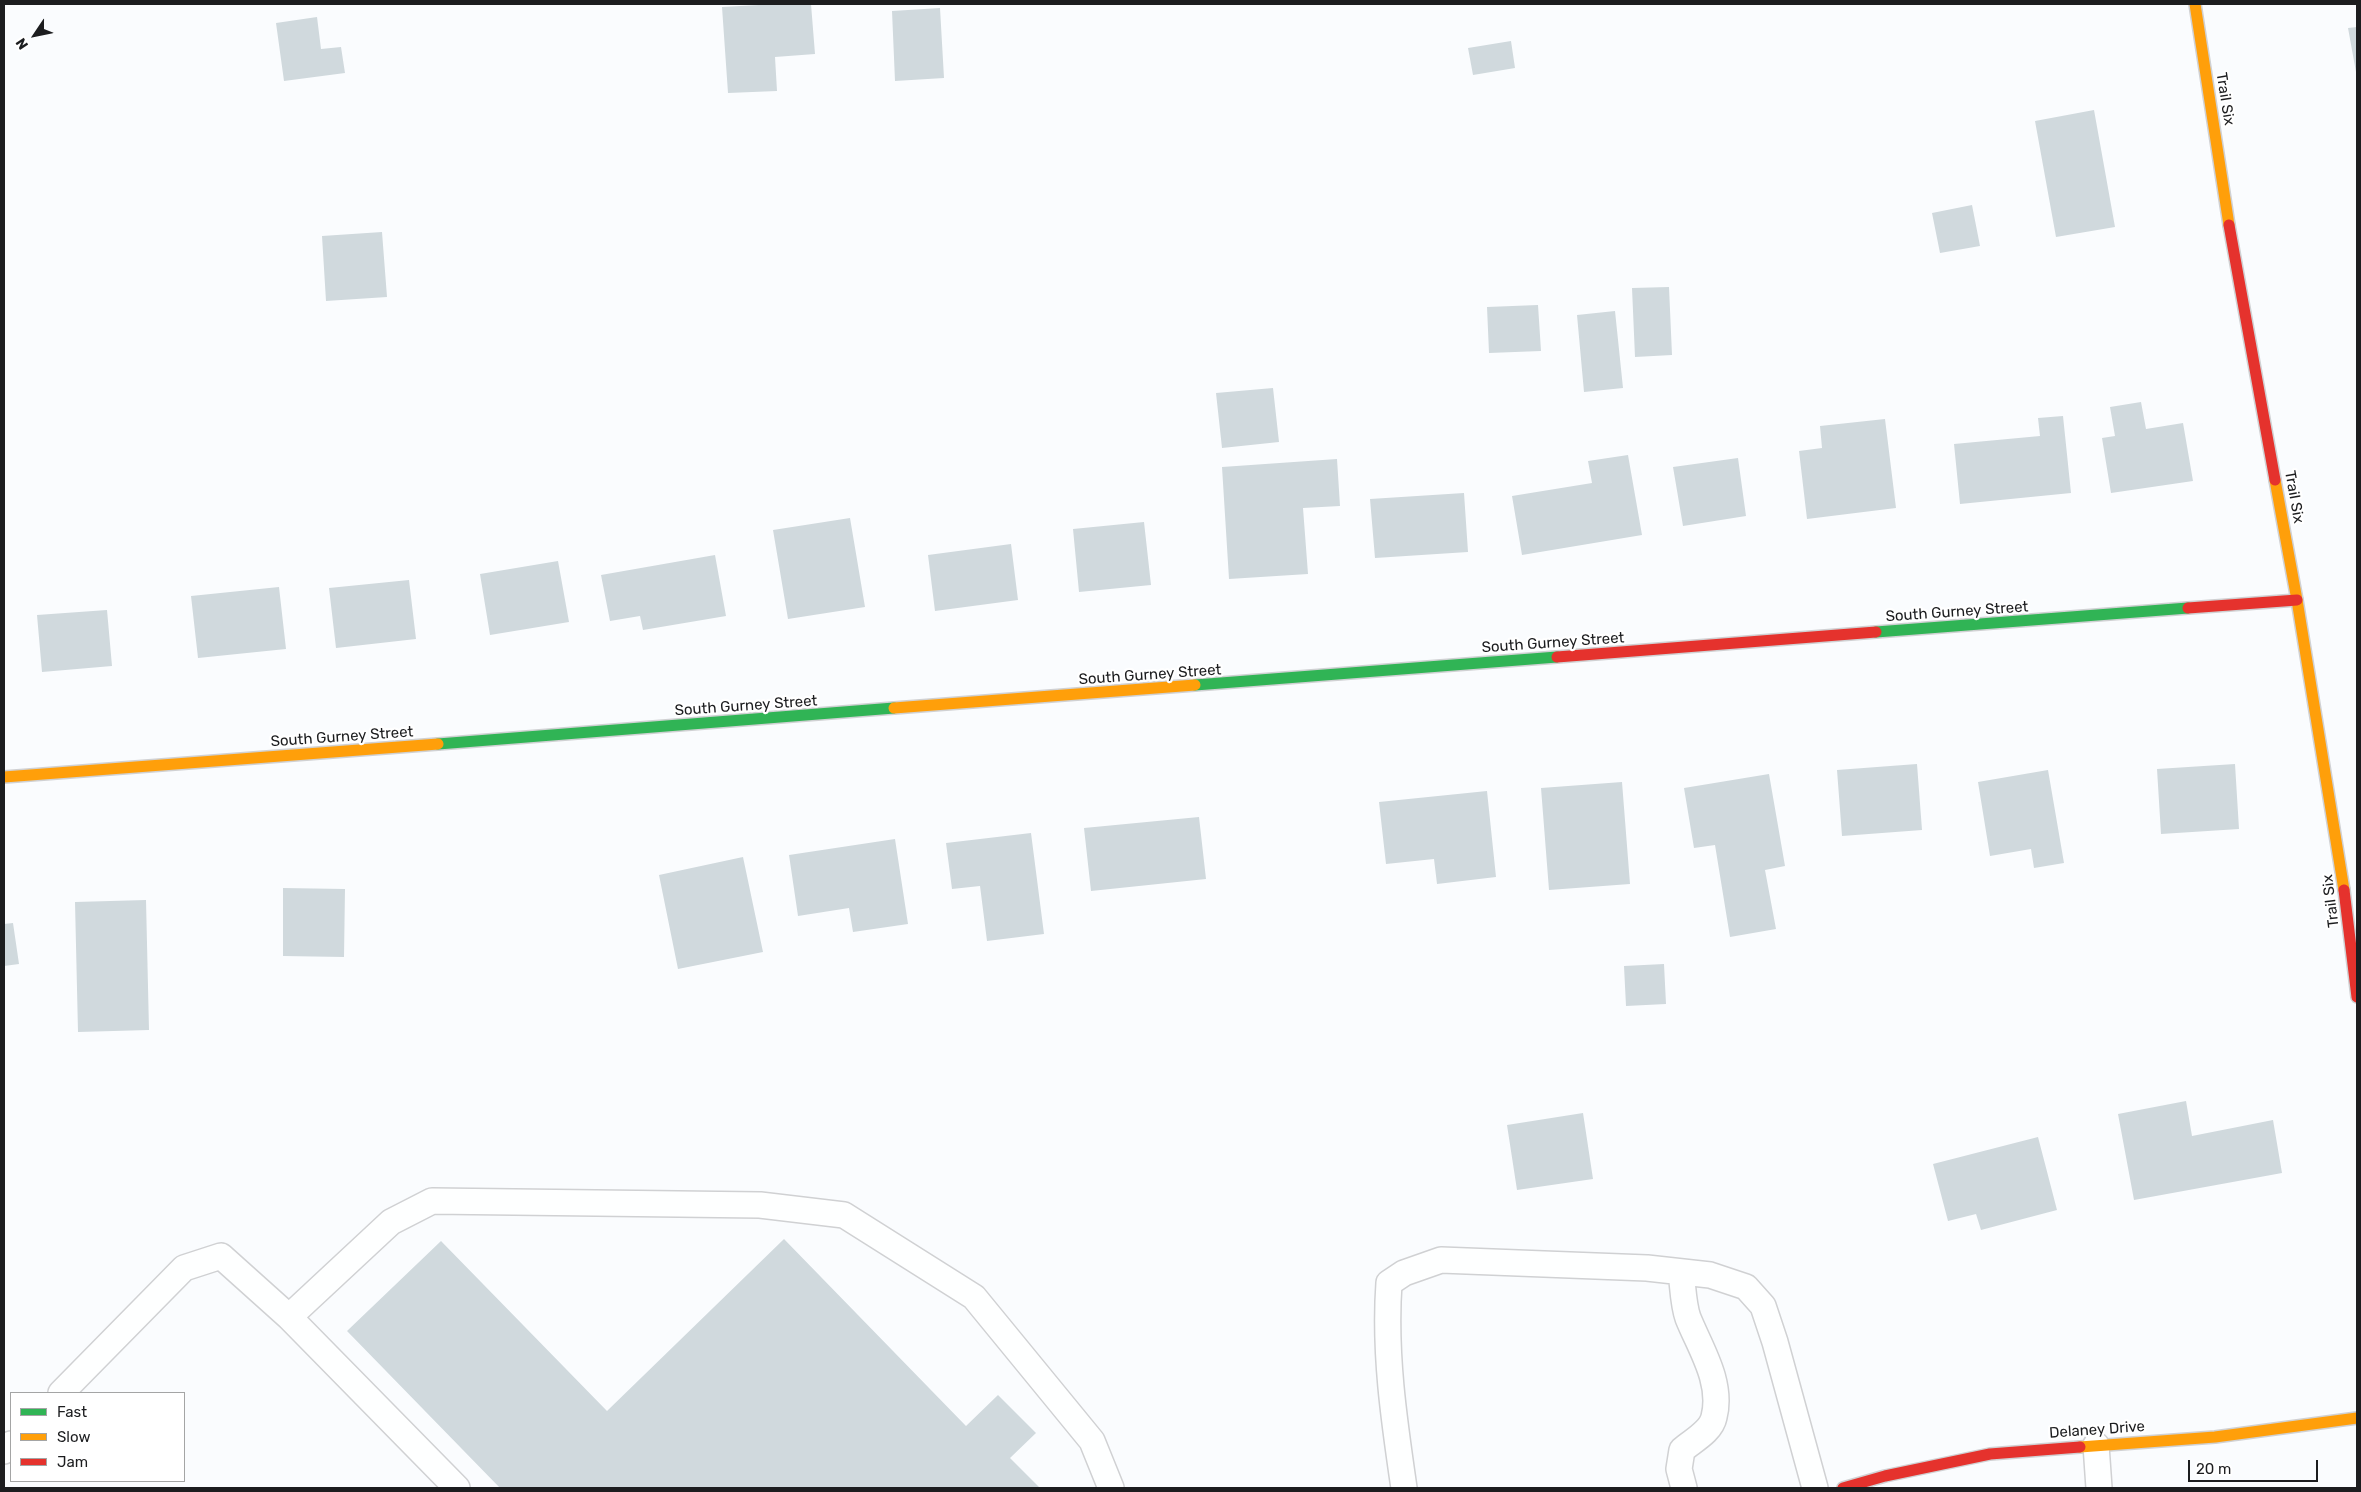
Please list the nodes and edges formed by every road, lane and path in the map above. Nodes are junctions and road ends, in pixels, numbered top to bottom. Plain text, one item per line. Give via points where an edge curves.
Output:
1 (2195, 4) edge
2 (2298, 600) junction
3 (4, 777) edge
4 (2357, 997) edge
5 (1681, 1272) junction
6 (289, 1317) junction
7 (62, 1392) edge
8 (2357, 1418) edge
9 (2096, 1444) junction
10 (457, 1488) edge
11 (1111, 1488) edge
12 (1404, 1488) edge
13 (1684, 1488) edge
14 (1815, 1488) edge
15 (1843, 1488) edge
16 (2099, 1488) edge

1 - 2 street, Trail Six via 2233,250
2 - 3 street, South Gurney Street
2 - 4 street, Trail Six via 2341,864
5 - 12 lane via 1441,1260 1389,1283 1390,1392
5 - 13 lane via 1687,1316 1706,1354 1715,1390 1714,1418 1703,1433 1682,1450 1679,1469
5 - 14 lane via 1710,1275 1746,1287 1763,1306
6 - 7 lane via 222,1256 184,1268
6 - 10 lane
6 - 11 lane via 390,1222 432,1201 760,1205 844,1215 974,1297 1092,1441
8 - 9 street, Delaney Drive via 2215,1437
9 - 15 street, Delaney Drive via 1990,1454
9 - 16 lane

